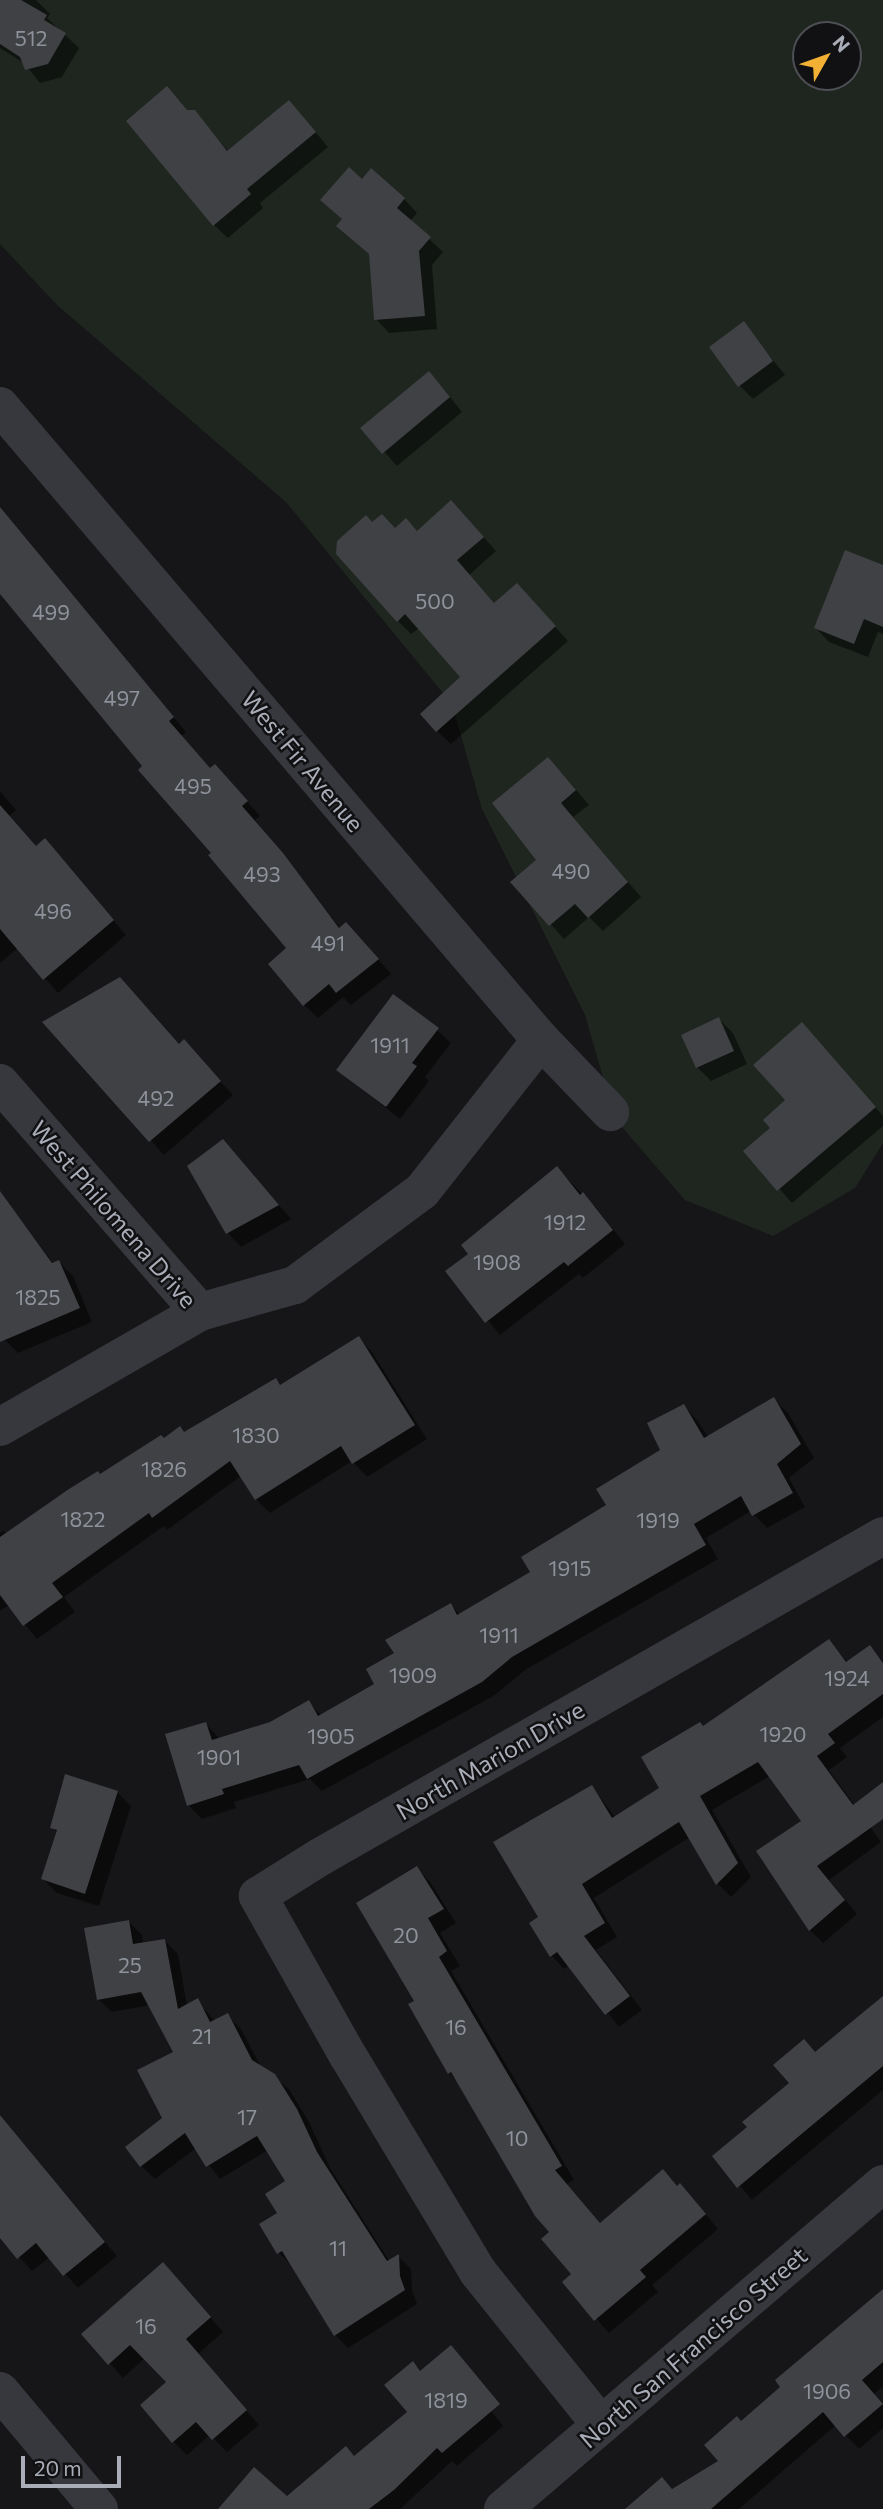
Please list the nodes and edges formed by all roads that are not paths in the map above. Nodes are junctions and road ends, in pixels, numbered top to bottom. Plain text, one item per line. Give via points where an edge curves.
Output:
1 (0, 406) edge
2 (541, 1040) junction
3 (0, 1083) edge
4 (610, 1112) dead end
5 (200, 1312) junction
6 (0, 1427) edge
7 (883, 1536) edge
8 (883, 2184) edge
9 (0, 2391) edge
10 (601, 2425) junction
11 (99, 2509) edge
12 (503, 2509) edge

1 - 2 street, West Fir Avenue
2 - 4 street, West Fir Avenue
2 - 5 street via 422,1191 295,1285
3 - 5 street, West Philomena Drive
5 - 6 street
7 - 10 street, North Marion Drive via 258,1896 478,2272
8 - 10 street, North San Francisco Street
9 - 11 street
10 - 12 street, North San Francisco Street

